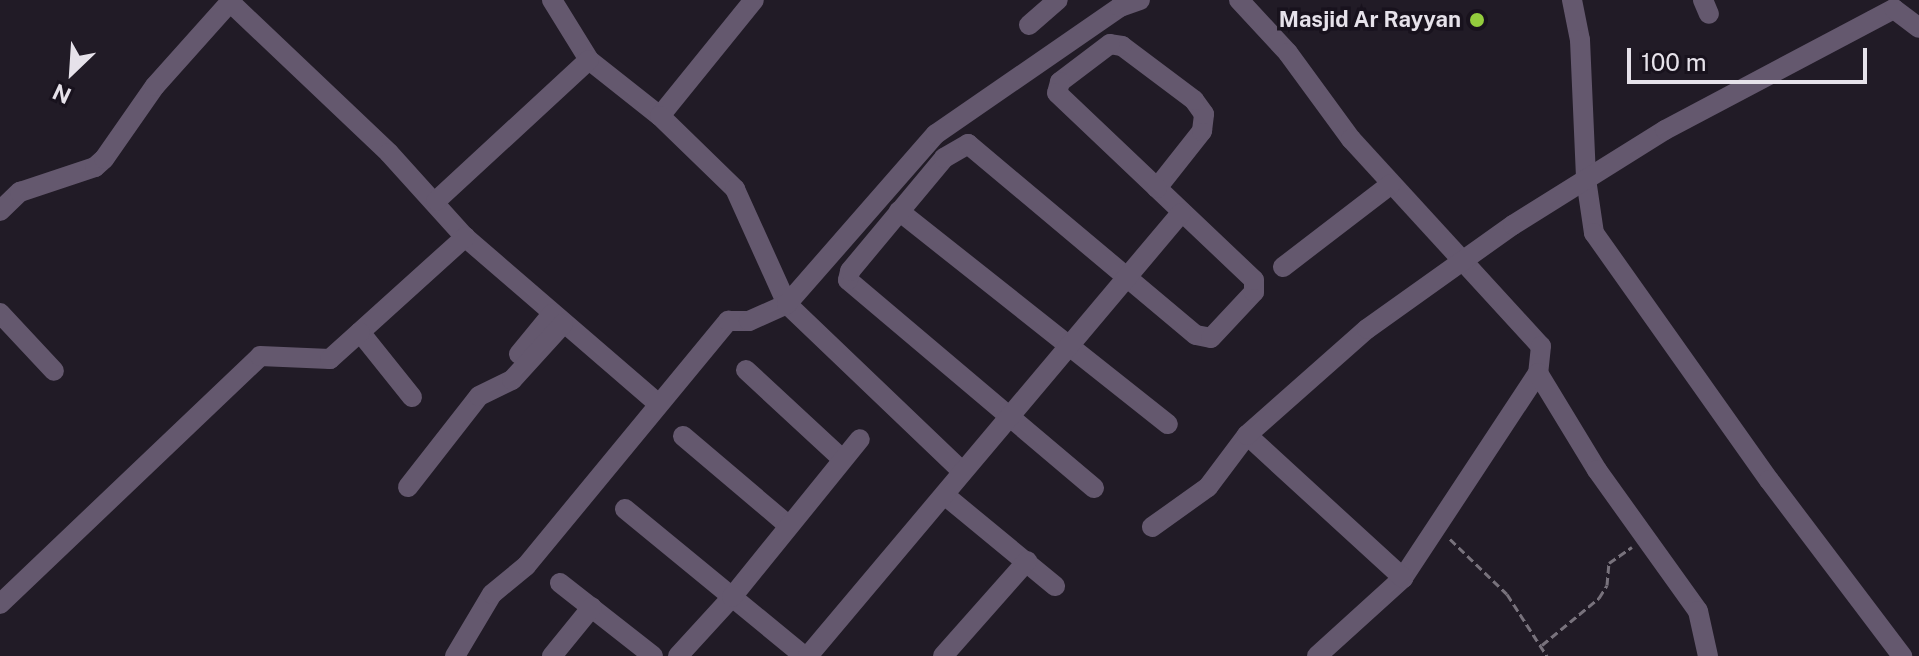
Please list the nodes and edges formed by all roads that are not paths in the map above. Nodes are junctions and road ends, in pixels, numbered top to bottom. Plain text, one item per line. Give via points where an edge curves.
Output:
1 (552, 0) edge
2 (754, 0) edge
3 (1058, 0) edge
4 (1140, 0) edge
5 (1239, 0) edge
6 (1572, 0) edge
7 (231, 1) edge
8 (1029, 25) dead end
9 (1919, 28) edge
10 (589, 60) junction
11 (660, 116) junction
12 (1586, 179) junction
13 (1391, 184) junction
14 (1157, 188) junction
15 (436, 201) junction
16 (0, 211) edge
17 (899, 211) junction
18 (1181, 213) junction
19 (465, 237) junction
20 (1463, 262) junction
21 (1283, 267) dead end
22 (1127, 278) junction
23 (787, 304) junction
24 (0, 313) edge
25 (558, 319) junction
26 (360, 332) junction
27 (1066, 345) junction
28 (508, 367) dead end
29 (746, 370) dead end
30 (54, 371) dead end
31 (1538, 373) junction
32 (412, 397) dead end
33 (656, 402) junction
34 (1006, 418) junction
35 (1168, 424) dead end
36 (1247, 435) junction
37 (683, 436) dead end
38 (860, 439) dead end
39 (842, 459) junction
40 (962, 471) junction
41 (408, 487) dead end
42 (1094, 488) dead end
43 (947, 497) junction
44 (625, 509) dead end
45 (788, 525) junction
46 (1152, 527) dead end
47 (1027, 561) junction
48 (1403, 578) junction
49 (560, 583) dead end
50 (1055, 586) dead end
51 (732, 597) junction
52 (0, 604) edge
53 (592, 607) junction
54 (455, 656) edge
55 (552, 656) edge
56 (653, 656) edge
57 (678, 656) edge
58 (806, 656) edge
59 (943, 656) edge
60 (1317, 656) edge
61 (1708, 656) edge
62 (1902, 656) edge

1 - 10 street
2 - 11 street
3 - 8 street
4 - 23 street via 1120,7 936,134
5 - 13 street
6 - 12 street via 1580,40
7 - 15 street
7 - 16 street via 155,86 104,159 95,167 20,192
9 - 12 street via 1894,9 1665,130
10 - 11 street
10 - 15 street
11 - 23 street via 735,189
12 - 20 street
12 - 62 street via 1594,233
13 - 20 street
13 - 21 street
14 - 14 street via 1202,131 1204,114 1194,100 1134,55 1110,44 1060,82 1057,93
14 - 18 street
15 - 19 street
17 - 22 street via 944,158 968,144
17 - 27 street
17 - 34 street via 859,256 848,280
18 - 22 street
18 - 22 street via 1254,280 1254,292 1211,338 1203,338
19 - 25 street
19 - 26 street
20 - 31 street via 1541,346
20 - 36 street via 1367,329
22 - 27 street
23 - 33 street via 749,321 728,321
23 - 40 street
24 - 30 street
25 - 28 street
25 - 33 street
25 - 41 street via 512,380 479,396
26 - 32 street
26 - 52 street via 330,359 260,356
27 - 34 street
27 - 35 street
29 - 39 street
31 - 48 street
31 - 61 street via 1597,470 1698,611
33 - 54 street via 526,566 492,594
34 - 40 street
34 - 42 street
36 - 46 street via 1208,487
36 - 48 street
37 - 45 street
38 - 39 street
39 - 45 street
40 - 43 street
43 - 47 street
43 - 58 street
44 - 51 street
45 - 51 street
47 - 50 street
47 - 59 street
48 - 60 street
49 - 53 street
51 - 57 street
51 - 58 street
53 - 55 street
53 - 56 street

